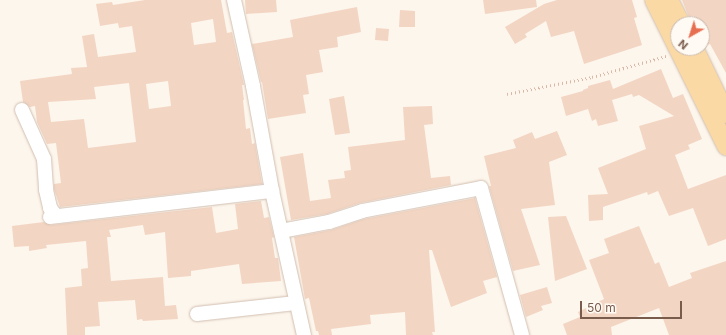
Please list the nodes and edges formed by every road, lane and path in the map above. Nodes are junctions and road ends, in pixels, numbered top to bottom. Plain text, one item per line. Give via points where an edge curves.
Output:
1 (234, 0) edge
2 (654, 0) edge
3 (669, 0) edge
4 (678, 16) edge
5 (670, 24) edge
6 (670, 55) edge
7 (689, 56) edge
8 (691, 56) edge
9 (507, 94) dead end
10 (22, 110) dead end
11 (726, 114) edge
12 (726, 146) edge
13 (272, 191) junction
14 (281, 231) junction
15 (295, 303) junction
16 (197, 314) dead end
17 (304, 335) edge
18 (522, 335) edge

1 - 13 street
2 - 5 main road
3 - 4 main road
6 - 9 path via 592,76
7 - 12 main road
8 - 11 main road
10 - 13 street via 44,159 46,190 53,217
13 - 14 street
14 - 15 street
14 - 18 street via 330,222 362,211 481,188
15 - 16 street
15 - 17 street

